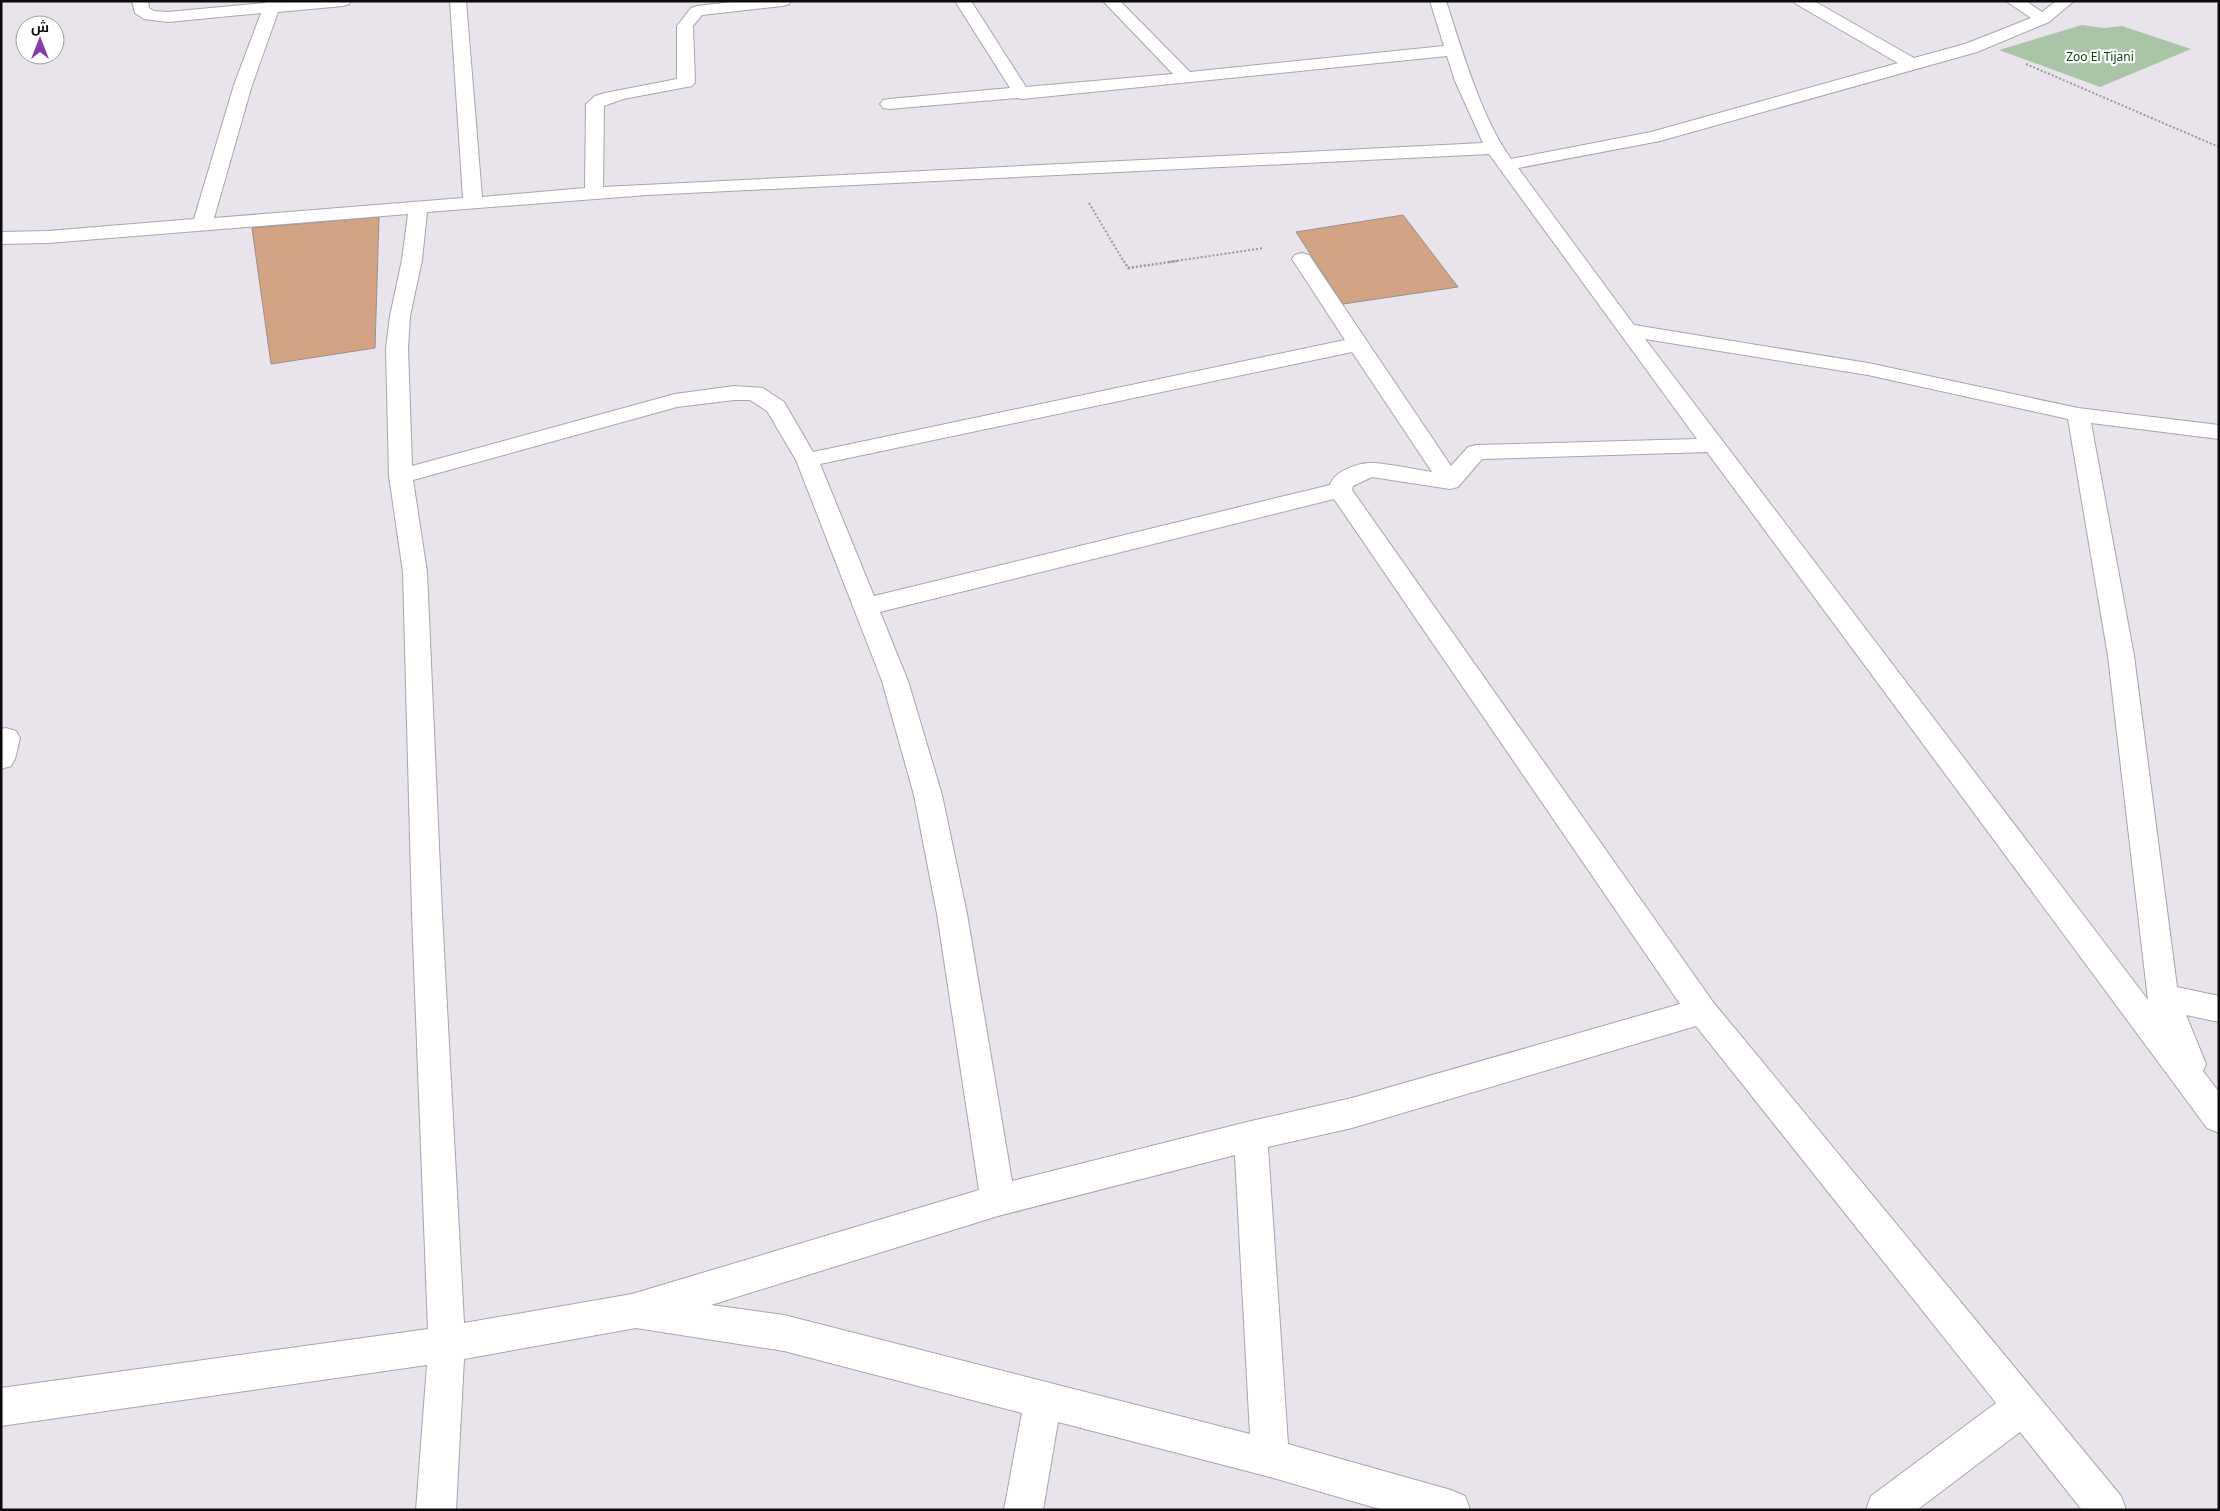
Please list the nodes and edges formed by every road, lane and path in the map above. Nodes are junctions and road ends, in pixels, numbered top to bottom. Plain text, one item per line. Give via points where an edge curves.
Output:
1 (140, 1) edge
2 (343, 1) edge
3 (458, 1) edge
4 (783, 1) edge
5 (963, 1) edge
6 (1111, 1) edge
7 (1438, 1) edge
8 (1802, 1) edge
9 (2014, 1) edge
10 (2066, 1) edge
11 (273, 4) edge
12 (2043, 19) junction
13 (1980, 44) junction
14 (1453, 50) junction
15 (1914, 65) junction
16 (1186, 78) junction
17 (1022, 94) junction
18 (889, 104) dead end
19 (2219, 147) edge
20 (1500, 157) junction
21 (1068, 168) junction
22 (594, 194) junction
23 (473, 204) junction
24 (418, 209) junction
25 (202, 225) junction
26 (1, 238) edge
27 (1302, 259) joint
28 (1627, 330) junction
29 (1358, 344) junction
30 (2078, 415) junction
31 (2219, 432) edge
32 (1715, 445) junction
33 (806, 460) junction
34 (401, 476) junction
35 (1450, 482) junction
36 (1340, 490) junction
37 (865, 607) junction
38 (2163, 997) junction
39 (2219, 1010) edge
40 (1702, 1011) junction
41 (2212, 1109) edge
42 (1251, 1136) junction
43 (998, 1200) junction
44 (632, 1312) junction
45 (447, 1344) junction
46 (1043, 1400) junction
47 (2023, 1406) junction
48 (1, 1407) edge
49 (1270, 1458) junction
50 (436, 1510) edge
51 (1023, 1510) edge
52 (1451, 1510) edge
53 (1885, 1510) edge
54 (2106, 1510) edge

1 - 11 street via 141,10 150,16 168,17
2 - 11 street
3 - 23 street
4 - 22 street via 697,11 685,26 686,82 662,89 605,97 594,104
5 - 17 street
6 - 16 street
7 - 14 street
8 - 15 street
9 - 12 street
10 - 12 street
11 - 25 street via 244,85
12 - 13 street
13 - 15 street
13 - 19 path
14 - 16 street
14 - 20 street
15 - 20 street via 1654,137
16 - 17 street
17 - 18 street
20 - 21 street
20 - 28 street
21 - 22 street
21 - 27 path via 1128,268 1293,244
22 - 23 street
23 - 24 street
24 - 25 street
24 - 34 street via 397,348
25 - 26 street
27 - 29 street
28 - 30 street via 1868,369
28 - 32 street
29 - 33 street
29 - 35 street
30 - 31 street
30 - 38 street via 2121,656
32 - 35 street via 1476,452
32 - 41 street
33 - 34 street via 776,407 754,393 734,393 674,401
33 - 37 street
34 - 45 street via 414,572
35 - 36 street via 1371,470 1342,482
36 - 37 street
36 - 40 street
37 - 43 street via 895,681 928,795 952,914
38 - 39 street
38 - 41 street
40 - 42 street via 1352,1113
40 - 47 street
42 - 43 street
42 - 49 street
43 - 44 street
44 - 45 street
44 - 46 street via 784,1333
45 - 48 street
45 - 50 street
46 - 49 street
46 - 51 street
47 - 53 street
47 - 54 street
49 - 52 street

